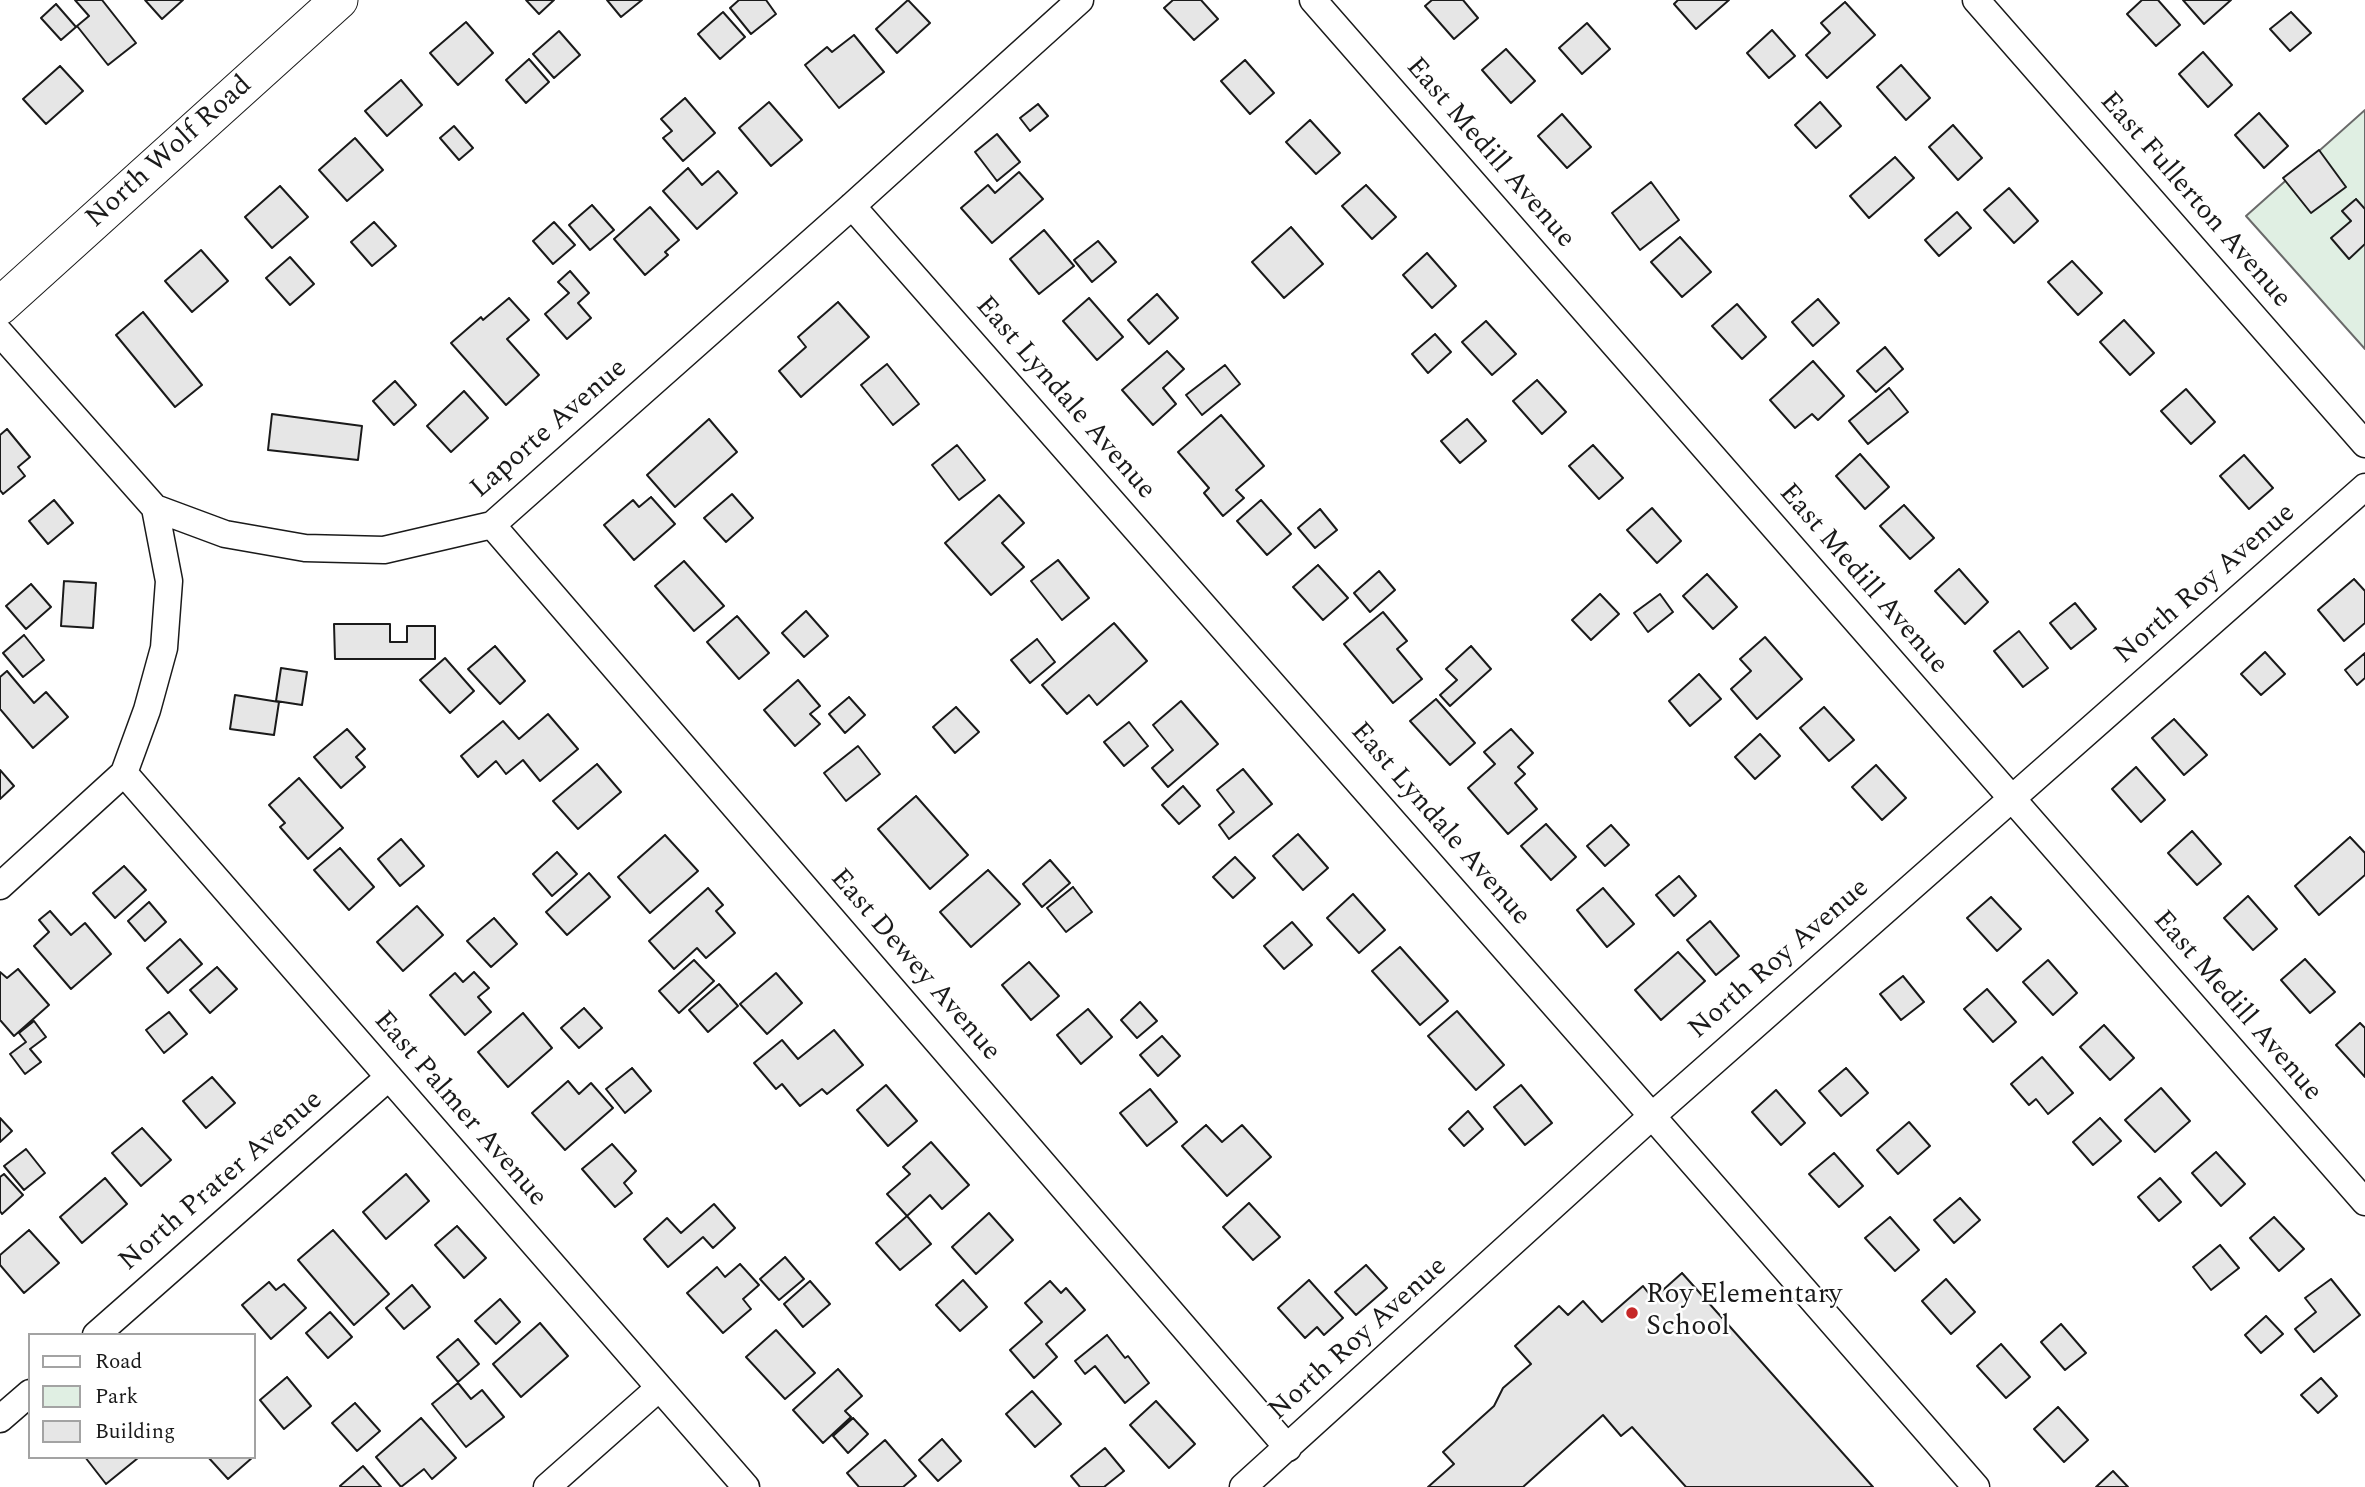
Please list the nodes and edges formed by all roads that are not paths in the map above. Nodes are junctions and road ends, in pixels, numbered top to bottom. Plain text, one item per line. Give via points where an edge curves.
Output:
1 (339, 0) edge
2 (1080, 0) edge
3 (1313, 0) edge
4 (1976, 0) edge
5 (852, 206) junction
6 (0, 306) edge
7 (0, 333) edge
8 (2365, 444) edge
9 (2365, 487) edge
10 (155, 508) junction
11 (492, 525) junction
12 (124, 774) junction
13 (2011, 798) junction
14 (0, 886) edge
15 (389, 1077) junction
16 (1653, 1115) junction
17 (2365, 1202) edge
18 (98, 1333) edge
19 (659, 1388) junction
20 (28, 1395) edge
21 (0, 1419) edge
22 (1288, 1448) junction
23 (547, 1487) edge
24 (746, 1487) edge
25 (1243, 1487) edge
26 (1976, 1487) edge

1 - 6 main road, North Wolf Road
2 - 5 street, Laporte Avenue
3 - 13 street, East Medill Avenue
4 - 8 street, East Fullerton Avenue
5 - 11 street, Laporte Avenue
5 - 16 street, East Lyndale Avenue
7 - 10 street
9 - 13 street, North Roy Avenue
10 - 11 street, Laporte Avenue via 225,534 305,548 384,550
10 - 12 street via 169,580 164,648
11 - 22 street, East Dewey Avenue
12 - 14 street
12 - 15 street, East Palmer Avenue
13 - 16 street, North Roy Avenue
13 - 17 street, East Medill Avenue
15 - 18 street, North Prater Avenue
15 - 19 street, East Palmer Avenue
16 - 22 street, North Roy Avenue
16 - 26 street, East Lyndale Avenue
19 - 23 street
19 - 24 street, East Palmer Avenue
20 - 21 street
22 - 25 street, North Roy Avenue

